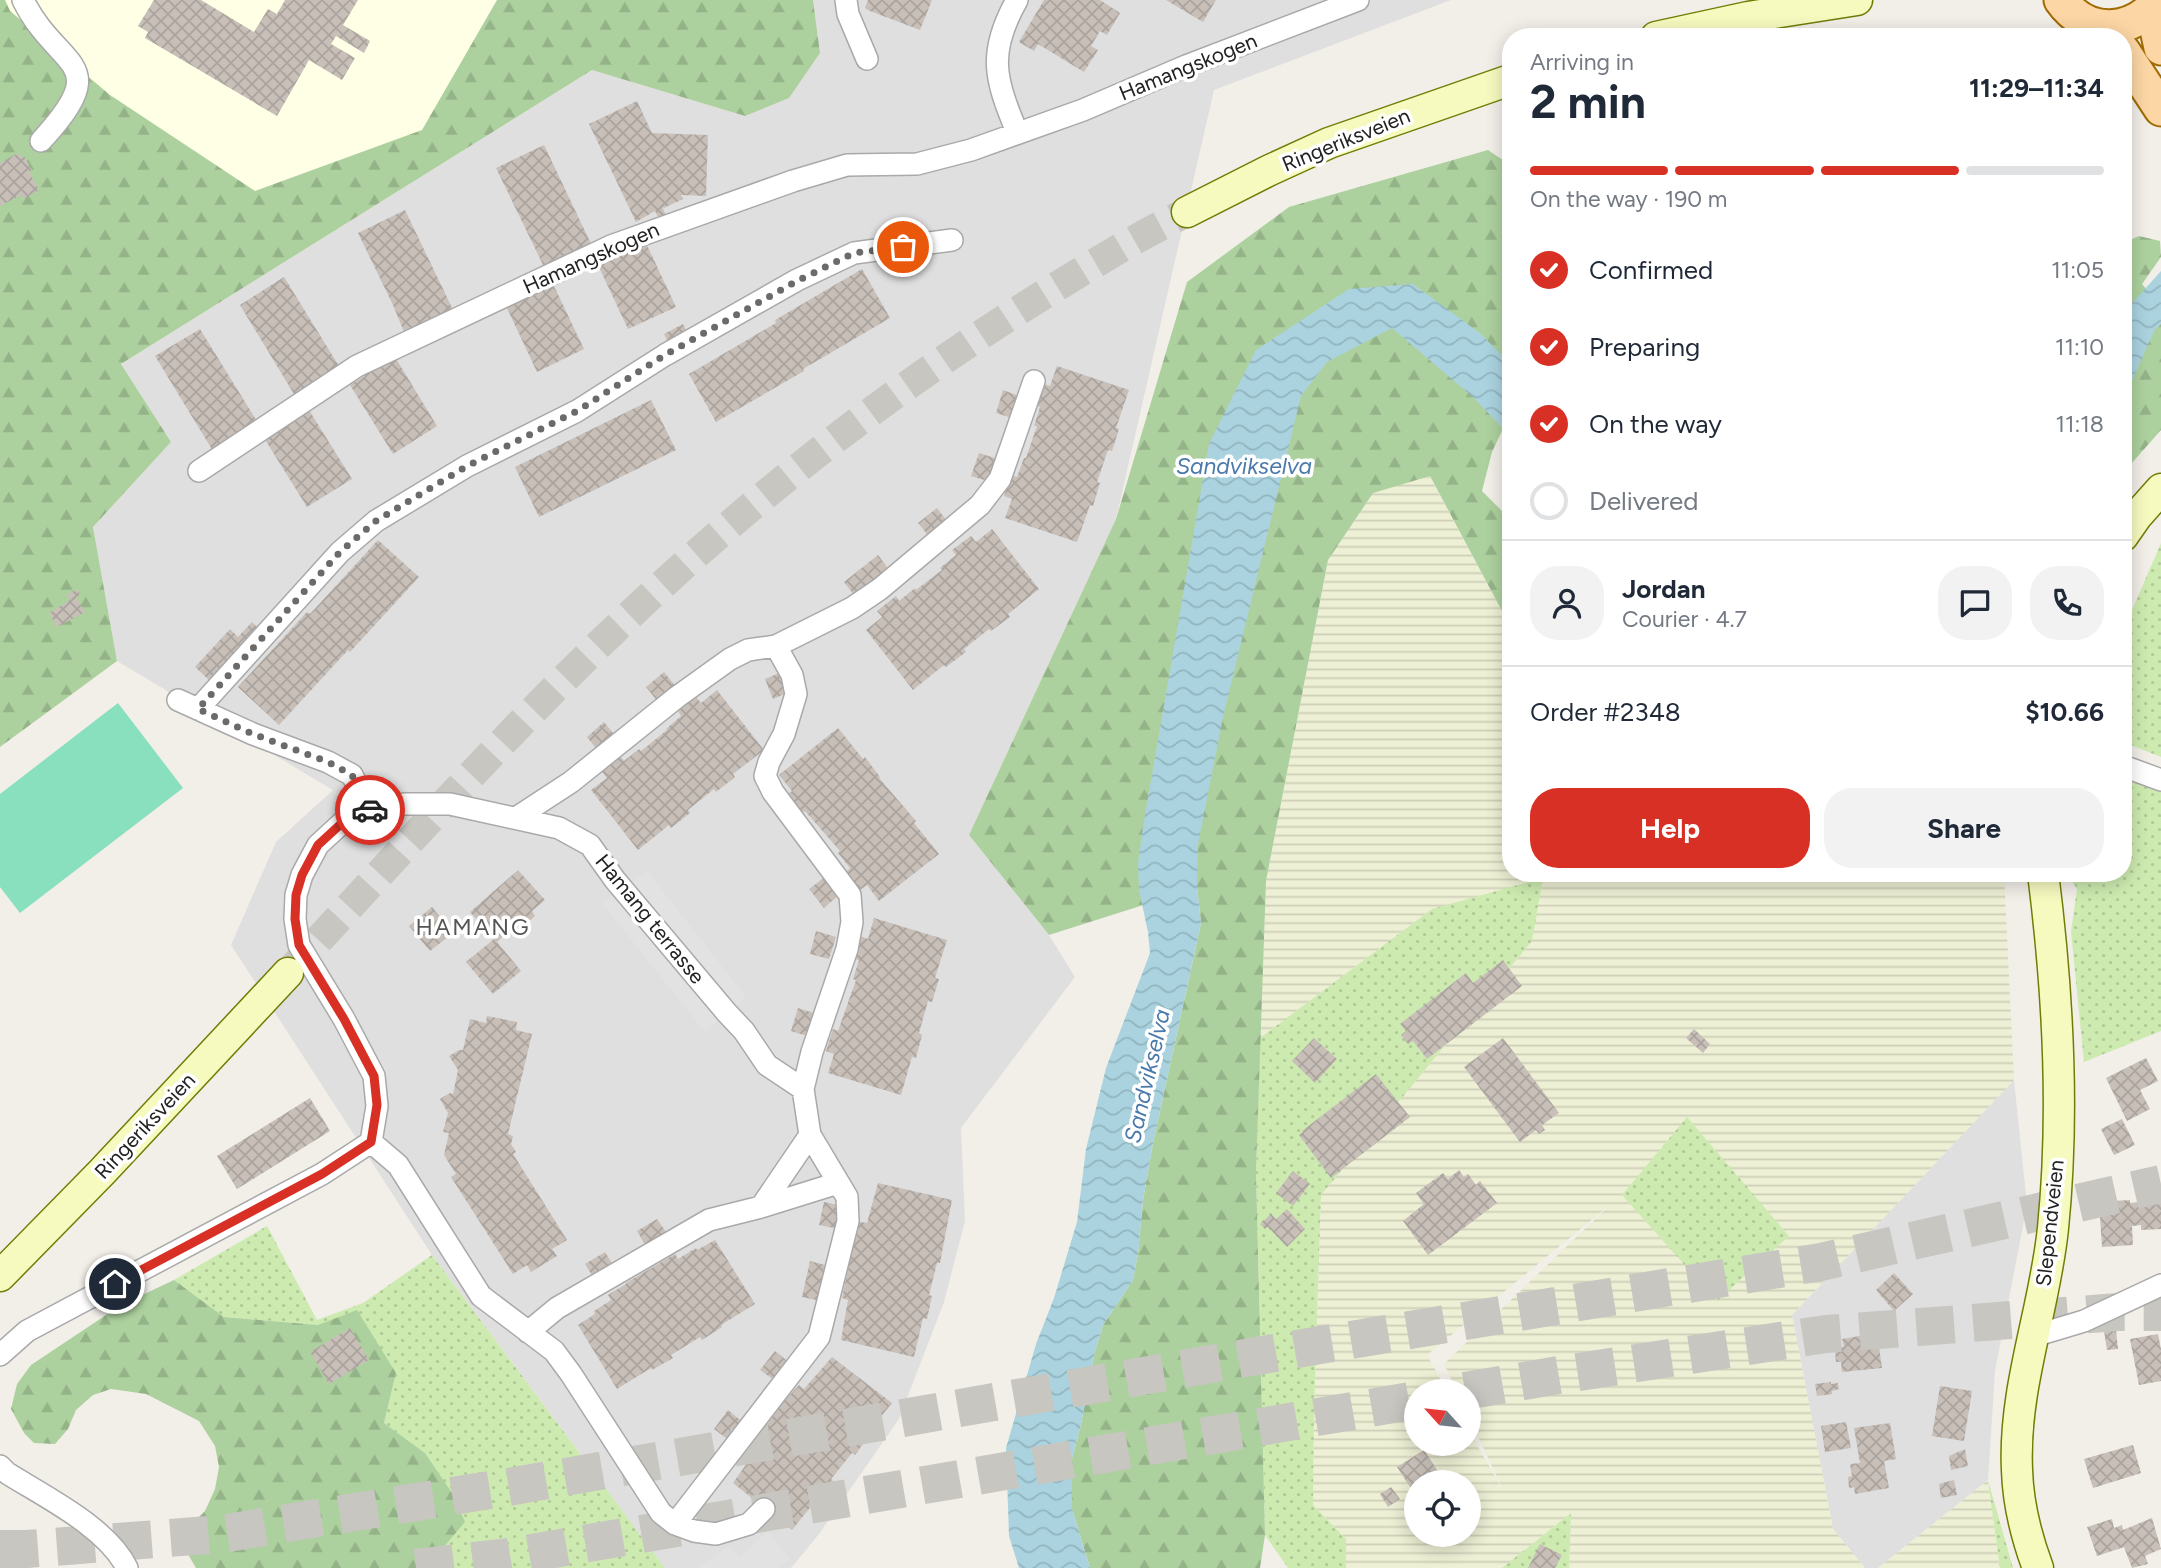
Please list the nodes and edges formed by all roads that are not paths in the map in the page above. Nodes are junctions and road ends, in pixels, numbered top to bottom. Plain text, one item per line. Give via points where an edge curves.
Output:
1 (23, 0) edge
2 (846, 0) edge
3 (1017, 0) edge
4 (1358, 0) edge
5 (1857, 0) edge
6 (2062, 0) edge
7 (2159, 0) edge
8 (1700, 28) edge
9 (2099, 28) edge
10 (2118, 28) edge
11 (2161, 48) edge
12 (867, 59) dead end
13 (2132, 66) edge
14 (1502, 83) edge
15 (2161, 110) edge
16 (1017, 132) junction
17 (41, 141) dead end
18 (1187, 212) tunnel mouth
19 (951, 240) dead end
20 (1034, 381) dead end
21 (199, 471) dead end
22 (2161, 489) edge
23 (2132, 523) edge
24 (776, 646) junction
25 (178, 700) dead end
26 (198, 709) junction
27 (2132, 769) edge
28 (2161, 780) edge
29 (370, 810) junction
30 (516, 818) junction
31 (2044, 882) edge
32 (288, 973) tunnel mouth
33 (803, 1089) junction
34 (810, 1135) junction
35 (371, 1142) junction
36 (838, 1183) junction
37 (761, 1207) junction
38 (0, 1276) edge
39 (2161, 1285) edge
40 (528, 1332) junction
41 (2034, 1336) junction
42 (0, 1355) edge
43 (0, 1466) edge
44 (764, 1509) dead end
45 (675, 1524) junction
46 (127, 1568) edge
47 (2038, 1568) edge

1 - 17 street via 79,77 69,107
2 - 12 street
3 - 16 street via 996,60 1003,99
4 - 16 street, Hamangskogen
5 - 8 main road
6 - 9 main road via 2076,16
7 - 10 main road via 2142,18
7 - 11 main road
13 - 15 main road
14 - 18 main road, Ringeriksveien via 1329,144
16 - 21 street, Hamangskogen via 917,164 847,166 793,181 611,246 357,366
19 - 26 street via 854,253 376,521 331,561
20 - 24 street via 1000,480 980,505 880,589
22 - 23 main road
24 - 30 street via 748,650 730,659 571,782
24 - 33 street via 796,694 765,776 850,895 852,922
25 - 26 street
26 - 29 street via 352,775
27 - 28 street
29 - 30 street, Hamang terrasse via 450,804
29 - 35 street, Hamang terrasse via 343,822 318,845 302,875 295,919 299,945 374,1076 377,1105
30 - 33 street, Hamang terrasse via 559,828 590,845 767,1065
31 - 41 main road, Slependveien via 2052,941 2060,1100 2053,1231
32 - 38 main road, Ringeriksveien
33 - 34 street
34 - 36 street
34 - 37 street
35 - 40 street via 398,1165 481,1296
35 - 42 street via 322,1174 27,1331
36 - 37 street
36 - 45 street via 847,1197 848,1221 819,1337
37 - 40 street via 709,1220 557,1308
39 - 41 street via 2084,1321
40 - 45 street via 554,1351 661,1513
41 - 47 main road, Slependveien via 2019,1419 2017,1468 2019,1500
43 - 46 street via 99,1532
44 - 45 street via 749,1524 716,1534

